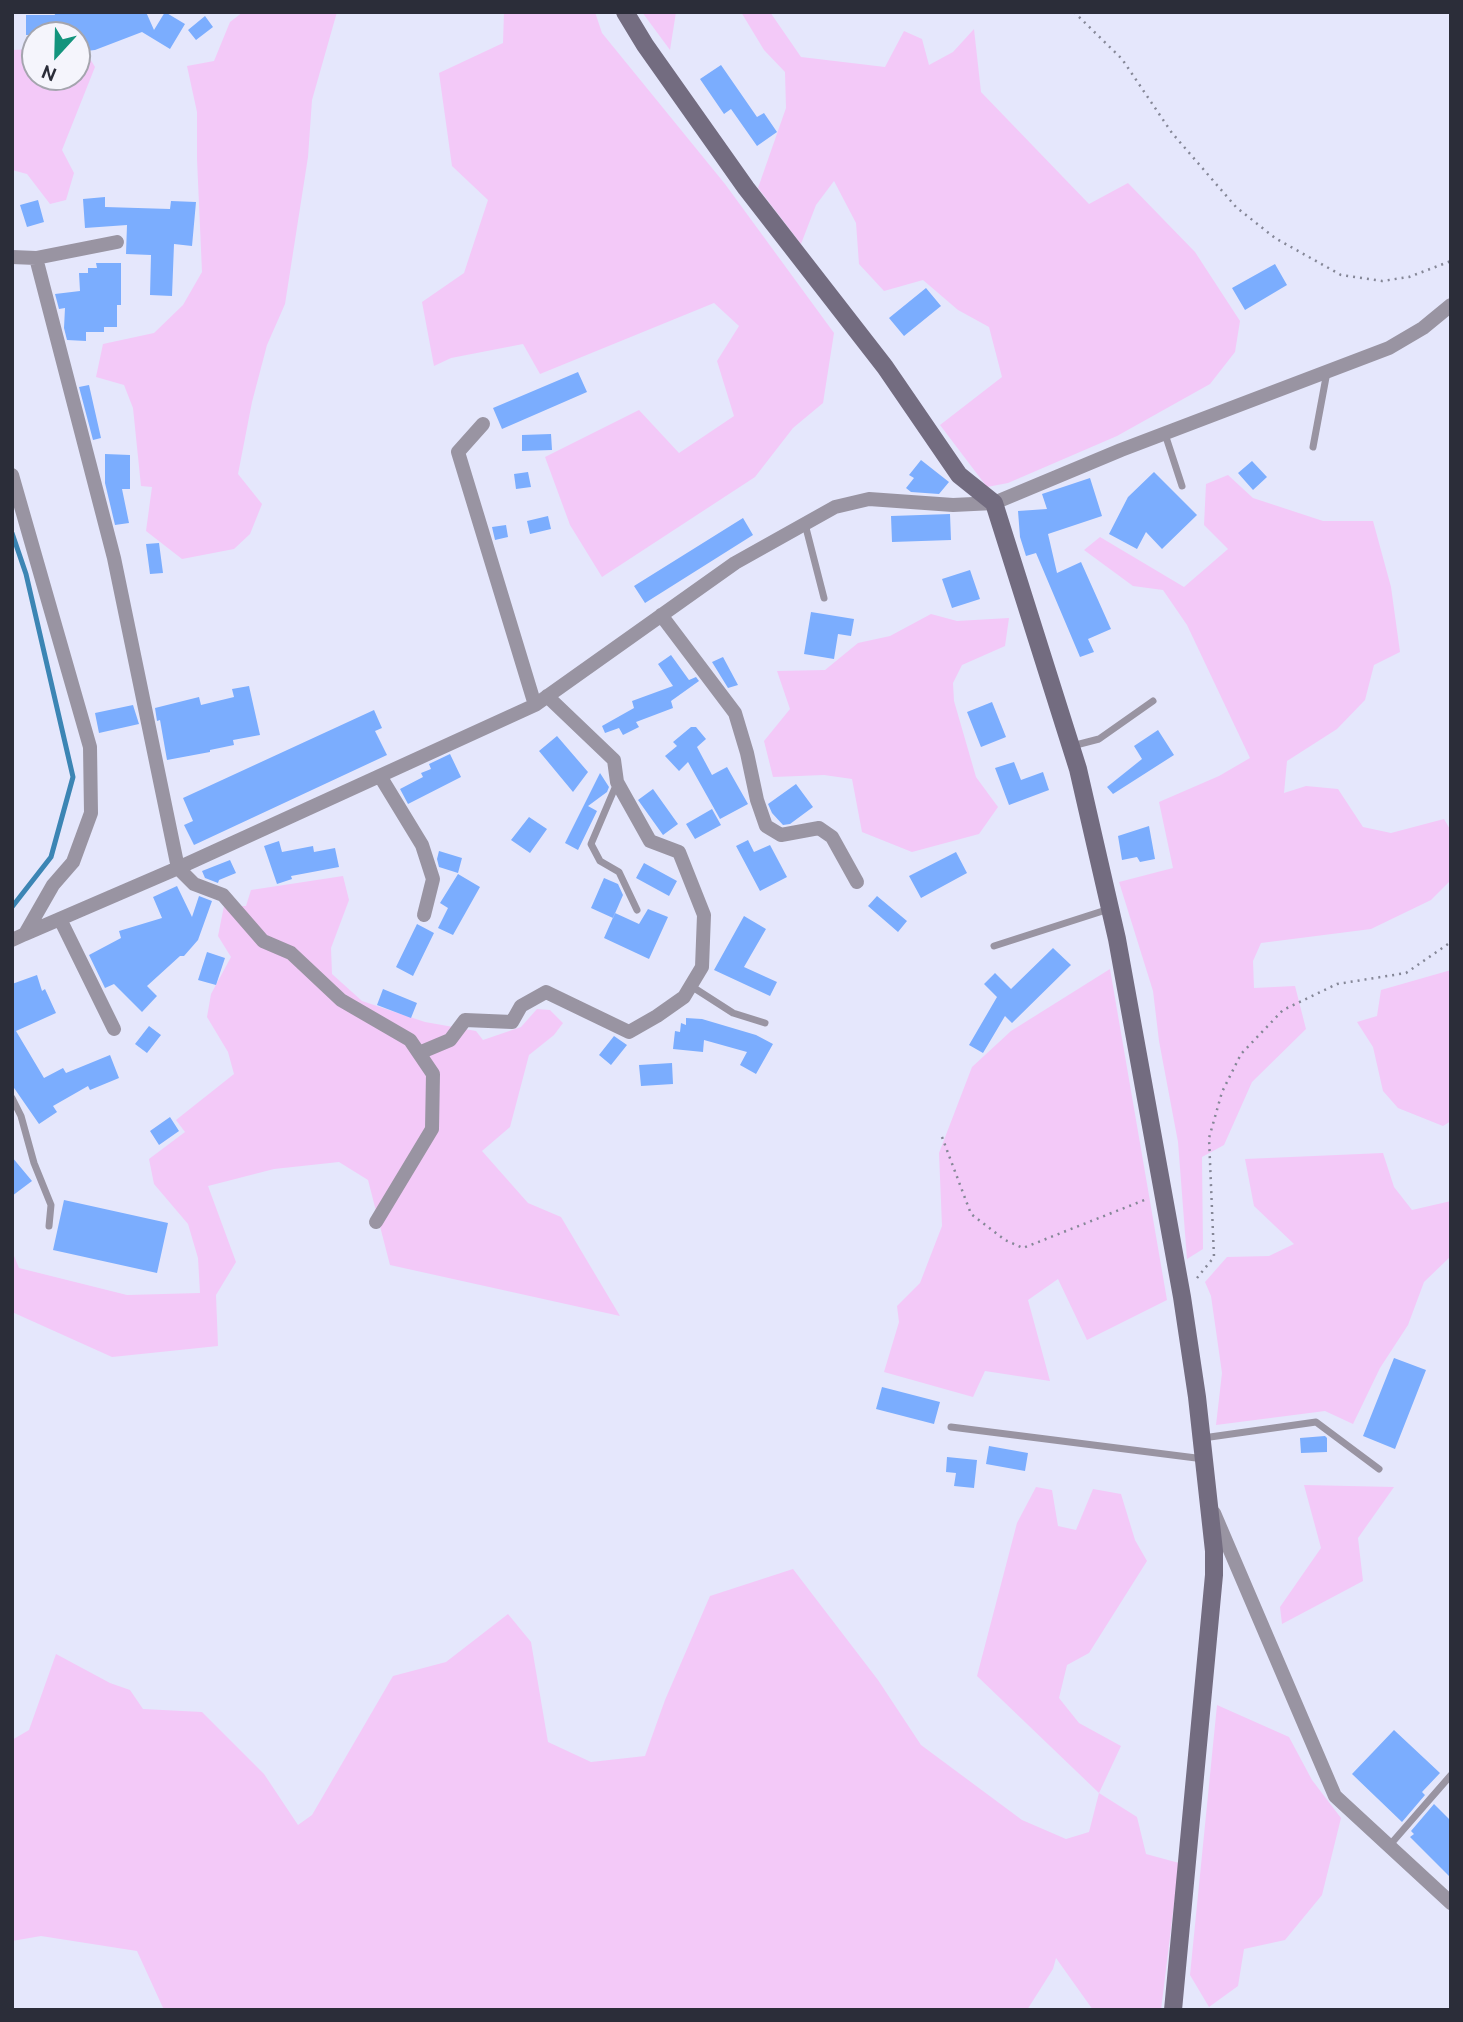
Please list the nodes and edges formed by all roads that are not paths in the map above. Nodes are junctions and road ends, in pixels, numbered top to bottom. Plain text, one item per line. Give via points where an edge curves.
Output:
1 (625, 12) edge
2 (117, 242) dead end
3 (12, 257) edge
4 (36, 258) junction
5 (1451, 305) edge
6 (1327, 372) junction
7 (483, 424) dead end
8 (1165, 433) junction
9 (1314, 447) dead end
10 (12, 475) edge
11 (1182, 486) dead end
12 (994, 503) junction
13 (804, 523) junction
14 (824, 598) dead end
15 (661, 615) junction
16 (541, 701) junction
17 (1153, 701) dead end
18 (1071, 747) junction
19 (380, 776) junction
20 (617, 782) junction
21 (178, 868) junction
22 (857, 881) dead end
23 (1110, 909) junction
24 (637, 910) dead end
25 (424, 915) dead end
26 (60, 919) junction
27 (19, 937) edge
28 (994, 946) dead end
29 (691, 986) junction
30 (765, 1023) dead end
31 (114, 1029) dead end
32 (419, 1053) junction
33 (12, 1098) edge
34 (376, 1222) dead end
35 (49, 1226) dead end
36 (951, 1427) dead end
37 (1202, 1438) junction
38 (1205, 1460) junction
39 (1379, 1468) dead end
40 (1209, 1502) junction
41 (1451, 1774) edge
42 (1389, 1846) junction
43 (1451, 1903) edge
44 (1173, 2010) edge

1 - 12 street via 746,188 885,367 959,475
2 - 4 street
3 - 4 street
4 - 21 street via 114,558
5 - 6 street via 1389,348
6 - 8 street
6 - 9 lane
7 - 16 street via 458,452
8 - 11 lane
8 - 12 street
10 - 27 street via 90,747 91,813 73,862
12 - 13 street via 869,499 835,507
12 - 18 street
13 - 14 lane
13 - 15 street via 735,563
15 - 16 street
15 - 22 street via 735,713 766,826 781,835 819,828 832,836
16 - 19 street
16 - 20 street via 614,760
17 - 18 lane via 1099,739
18 - 23 street
19 - 21 street
19 - 25 street via 422,845 433,879
20 - 24 lane via 590,844 600,861 618,872
20 - 29 street via 650,841 679,852 704,915 702,967
21 - 26 street
21 - 32 street via 194,884 223,895 263,941 291,953 341,1000 410,1040
23 - 28 lane
23 - 37 street via 1163,1193
26 - 27 street
26 - 31 street
29 - 30 lane via 733,1013
29 - 32 street via 684,997 629,1031 546,992 521,1006 512,1022 465,1020 450,1040
32 - 34 street via 433,1074 432,1129
33 - 35 lane via 51,1205
36 - 38 lane
37 - 38 street
37 - 39 lane via 1316,1422
38 - 40 street
40 - 42 street via 1335,1796
40 - 44 street via 1214,1575
41 - 42 lane
42 - 43 street

